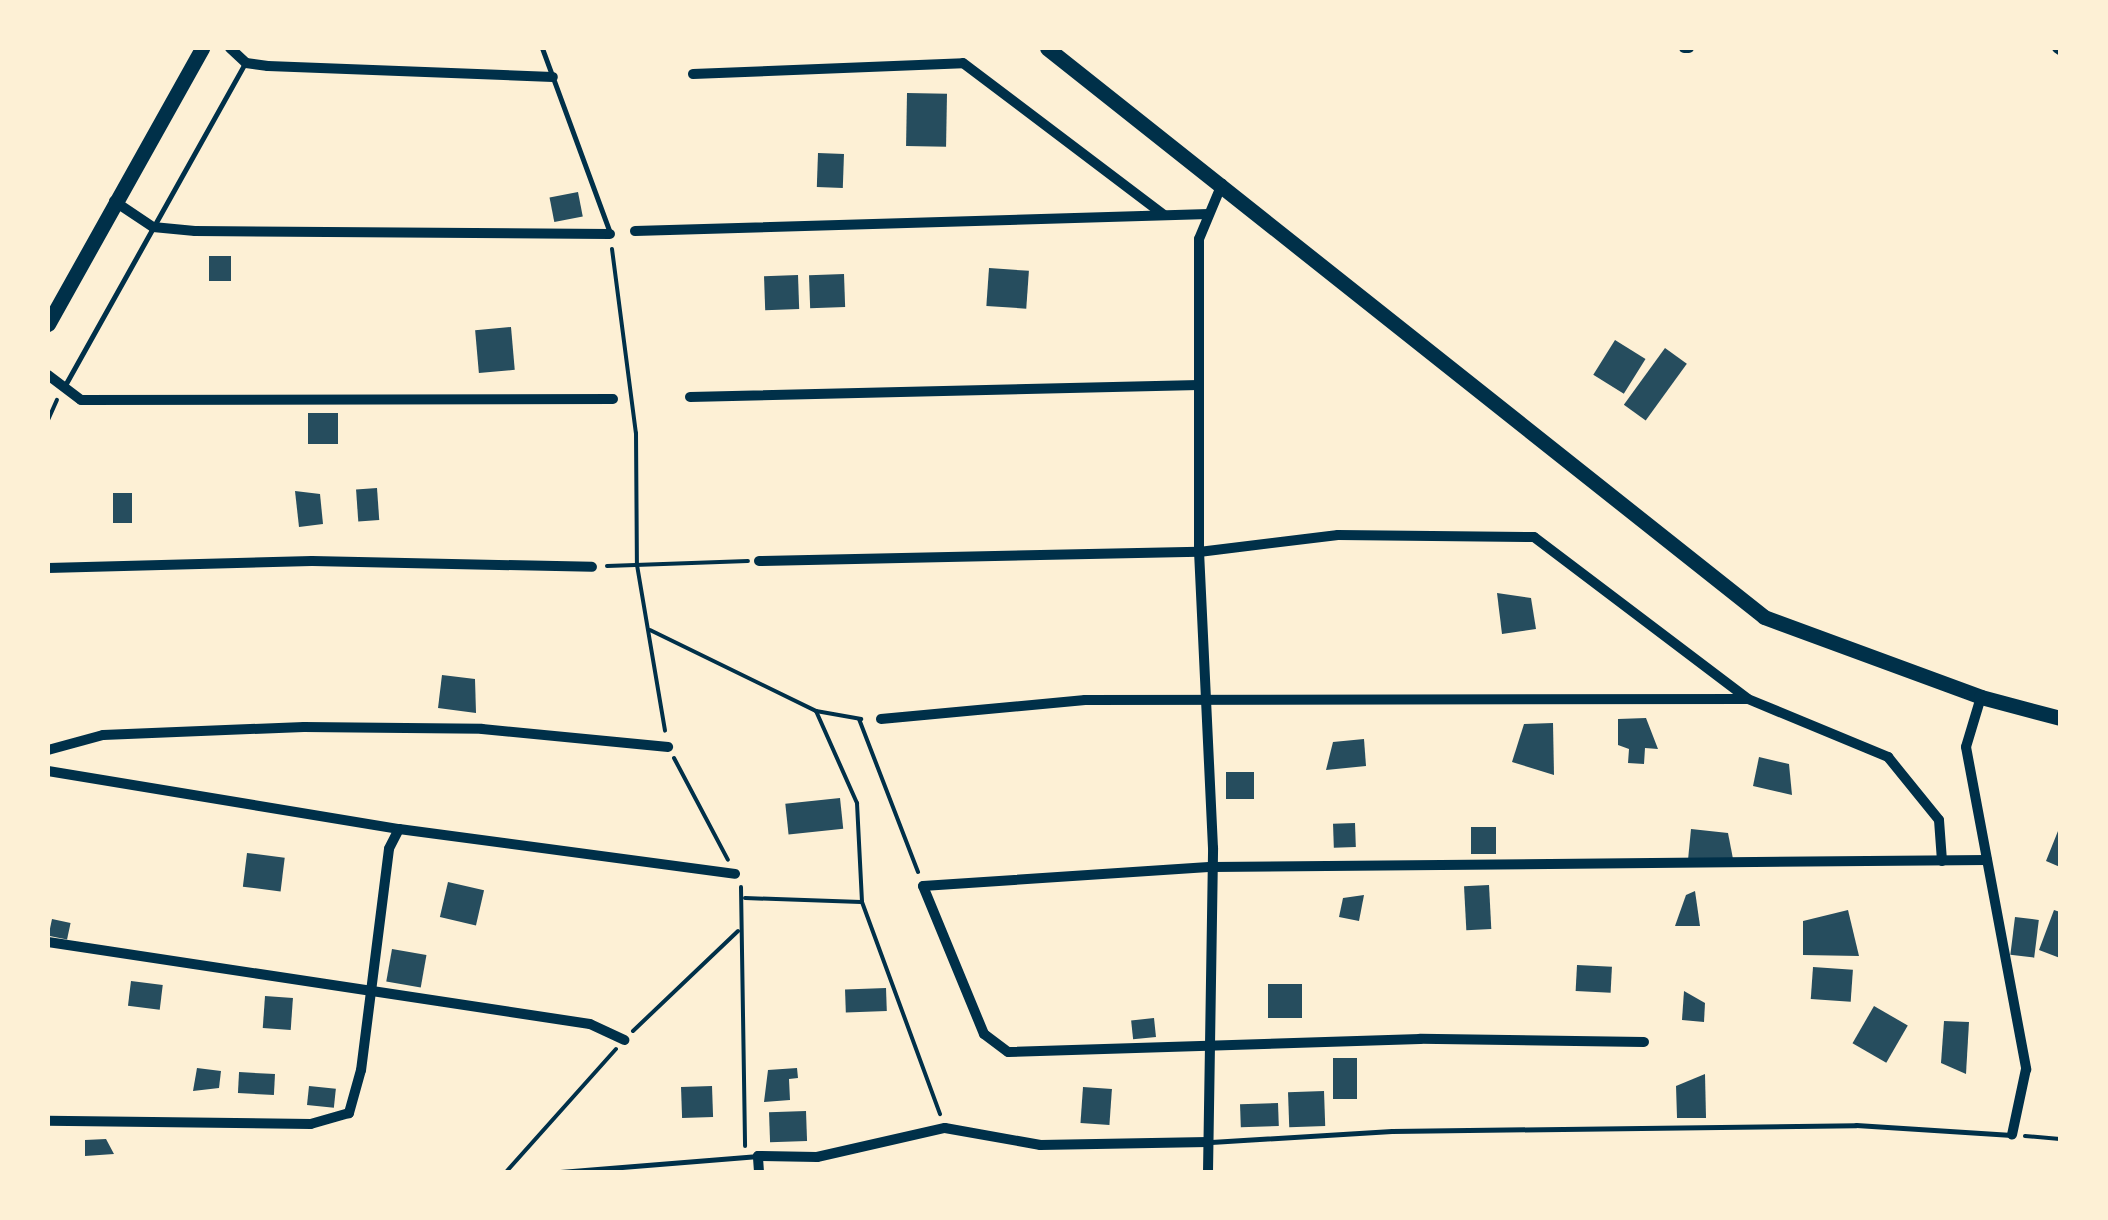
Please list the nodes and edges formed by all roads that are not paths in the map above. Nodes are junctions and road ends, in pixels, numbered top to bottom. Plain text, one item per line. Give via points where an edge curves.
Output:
1 (202, 48) edge
2 (230, 48) edge
3 (542, 48) edge
4 (1047, 48) edge
5 (246, 62) junction
6 (694, 74) dead end
7 (553, 77) junction
8 (1223, 182) junction
9 (114, 201) junction
10 (1210, 214) junction
11 (1165, 215) junction
12 (153, 227) junction
13 (635, 231) dead end
14 (610, 234) joint
15 (48, 324) edge
16 (48, 375) edge
17 (1199, 385) junction
18 (62, 392) junction
19 (690, 397) dead end
20 (613, 399) dead end
21 (1199, 552) junction
22 (758, 560) road end
23 (592, 567) road end
24 (48, 568) edge
25 (1981, 697) junction
26 (1748, 699) junction
27 (1206, 700) junction
28 (881, 718) road end
29 (2060, 718) edge
30 (668, 747) road end
31 (48, 750) edge
32 (48, 772) edge
33 (399, 829) junction
34 (1987, 860) junction
35 (1942, 861) junction
36 (1212, 866) junction
37 (735, 874) road end
38 (48, 942) edge
39 (366, 990) junction
40 (624, 1040) dead end
41 (1644, 1042) dead end
42 (1211, 1050) junction
43 (48, 1121) edge
44 (2012, 1135) joint
45 (1208, 1142) junction
46 (752, 1156) junction
47 (560, 1172) edge
48 (759, 1172) edge
49 (1208, 1172) edge

1 - 9 main road
2 - 5 street
3 - 7 lane
4 - 8 main road
5 - 7 street
5 - 12 lane
6 - 11 street via 963,63
7 - 14 lane
8 - 10 street
8 - 25 main road via 1764,618
9 - 12 street
9 - 15 main road
10 - 11 street
10 - 17 street via 1199,238
11 - 13 street
12 - 14 street
12 - 18 lane
16 - 18 street
17 - 19 street
17 - 21 street
18 - 20 street via 81,400
21 - 22 street
21 - 26 street via 1338,535 1534,538
21 - 27 street
23 - 24 street via 312,561
25 - 29 main road
25 - 34 street via 1966,746
26 - 27 street
26 - 35 street via 1888,757 1940,820
27 - 28 street via 1085,700
27 - 36 street
30 - 31 street via 482,729 304,727 103,734
32 - 33 street
33 - 37 street
33 - 39 street via 389,849
34 - 35 street
34 - 44 street via 2026,1069
35 - 36 street
36 - 42 street
36 - 42 street via 923,886 984,1034 1008,1052
38 - 39 street
39 - 40 street via 590,1024
39 - 43 street via 361,1070 349,1113 333,1122
41 - 42 street via 1420,1039
42 - 45 street
44 - 45 lane via 1856,1125 1392,1131
45 - 46 street via 1040,1145 945,1128 817,1157
45 - 49 street
46 - 47 lane
46 - 48 street

